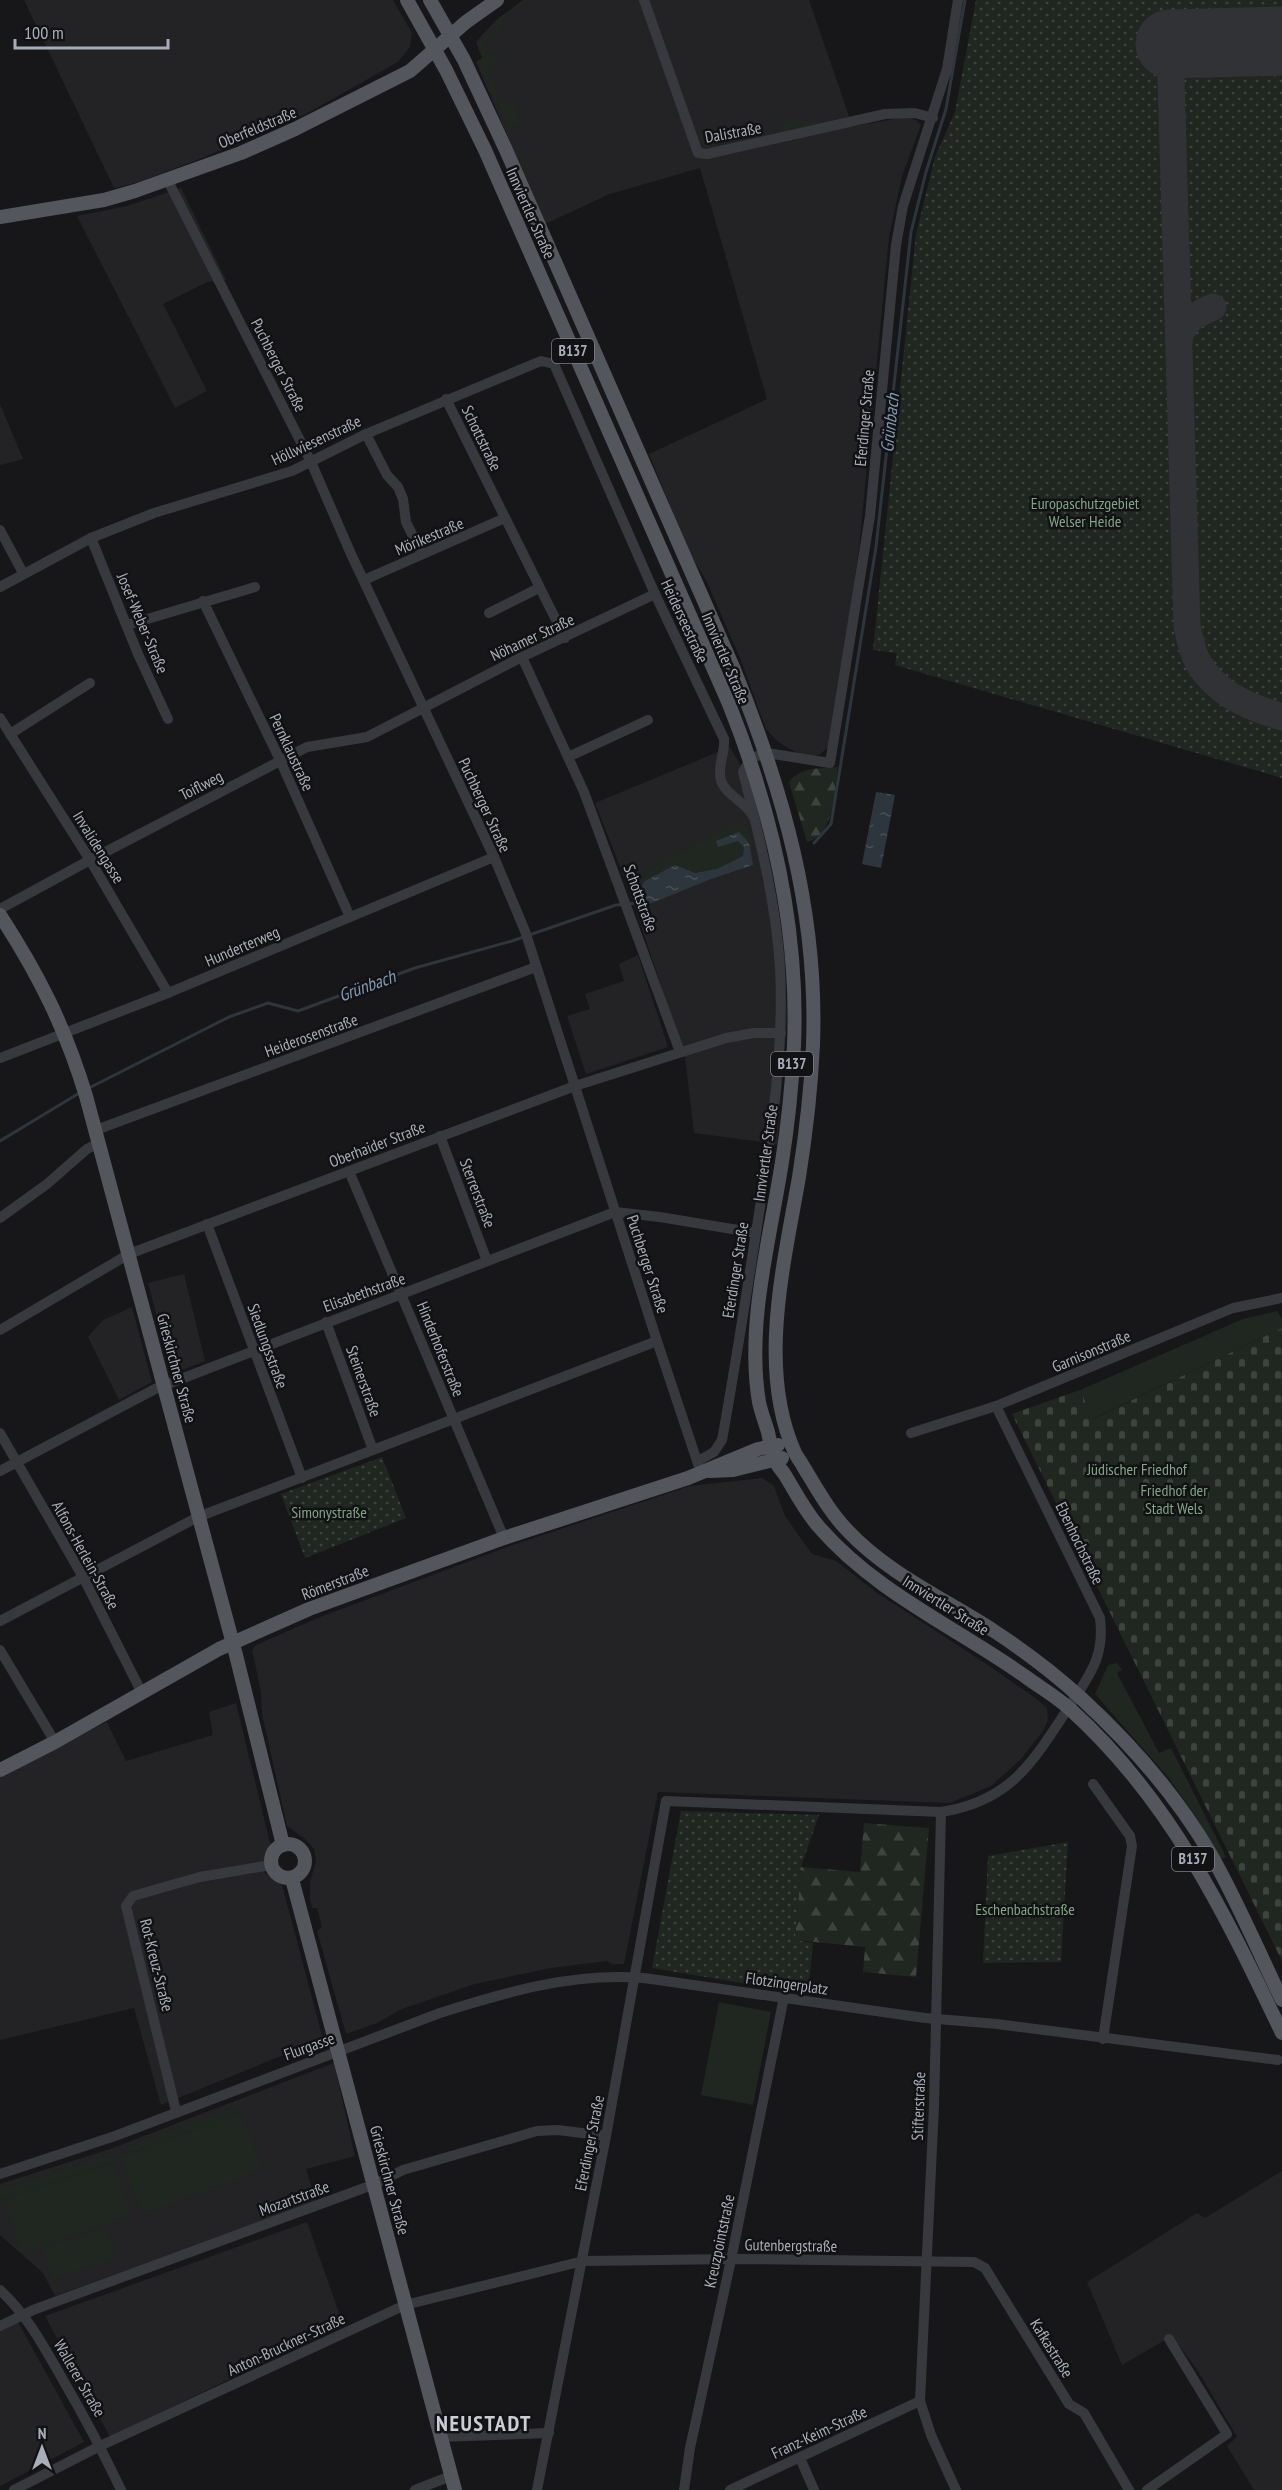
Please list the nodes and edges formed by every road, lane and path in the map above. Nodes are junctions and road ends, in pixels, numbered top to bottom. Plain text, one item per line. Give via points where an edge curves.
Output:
1 (407, 0) edge
2 (430, 0) edge
3 (497, 0) edge
4 (644, 0) edge
5 (958, 0) edge
6 (451, 37) junction
7 (435, 51) junction
8 (933, 118) junction
9 (168, 181) junction
10 (0, 217) edge
11 (554, 364) joint
12 (446, 399) junction
13 (366, 434) junction
14 (311, 462) junction
15 (505, 518) junction
16 (0, 530) edge
17 (91, 538) junction
18 (422, 555) junction
19 (23, 573) junction
20 (364, 580) junction
21 (255, 586) dead end
22 (0, 587) edge
23 (539, 588) junction
24 (655, 594) junction
25 (203, 601) junction
26 (489, 613) dead end
27 (127, 625) junction
28 (565, 638) junction
29 (522, 657) junction
30 (90, 683) dead end
31 (423, 709) junction
32 (0, 718) edge
33 (168, 719) dead end
34 (648, 720) dead end
35 (10, 734) junction
36 (767, 753) junction
37 (568, 758) junction
38 (751, 758) junction
39 (280, 760) junction
40 (756, 822) junction
41 (494, 858) junction
42 (90, 860) junction
43 (0, 909) edge
44 (0, 915) edge
45 (351, 917) junction
46 (536, 967) junction
47 (168, 993) junction
48 (781, 1033) junction
49 (65, 1034) junction
50 (680, 1052) junction
51 (0, 1058) edge
52 (575, 1086) junction
53 (98, 1136) junction
54 (440, 1136) junction
55 (349, 1171) junction
56 (615, 1212) junction
57 (0, 1218) edge
58 (207, 1224) junction
59 (756, 1233) junction
60 (129, 1254) junction
61 (487, 1261) junction
62 (402, 1294) junction
63 (1282, 1298) edge
64 (326, 1322) junction
65 (0, 1330) edge
66 (657, 1341) junction
67 (253, 1350) junction
68 (164, 1385) junction
69 (996, 1406) junction
70 (454, 1419) junction
71 (0, 1433) edge
72 (911, 1433) dead end
73 (771, 1445) junction
74 (794, 1449) junction
75 (373, 1450) junction
76 (775, 1461) junction
77 (17, 1463) junction
78 (700, 1467) junction
79 (0, 1472) edge
80 (302, 1478) junction
81 (198, 1517) junction
82 (504, 1538) junction
83 (83, 1577) junction
84 (0, 1621) edge
85 (233, 1642) junction
86 (0, 1650) edge
87 (142, 1693) junction
88 (1077, 1695) junction
89 (1068, 1708) junction
90 (55, 1742) junction
91 (0, 1770) edge
92 (1093, 1784) dead end
93 (941, 1812) junction
94 (283, 1845) junction
95 (271, 1865) junction
96 (292, 1878) junction
97 (635, 1977) junction
98 (784, 1997) junction
99 (1282, 2000) edge
100 (935, 2019) junction
101 (1282, 2033) edge
102 (1103, 2039) junction
103 (339, 2050) junction
104 (1278, 2060) dead end
105 (176, 2112) junction
106 (606, 2136) junction
107 (0, 2174) edge
108 (375, 2184) junction
109 (731, 2260) junction
110 (583, 2261) junction
111 (926, 2261) junction
112 (0, 2290) edge
113 (405, 2305) junction
114 (23, 2314) junction
115 (0, 2326) edge
116 (1169, 2339) dead end
117 (920, 2401) junction
118 (549, 2433) junction
119 (439, 2437) junction
120 (100, 2446) junction
121 (800, 2458) junction
122 (451, 2476) junction
123 (14, 2490) edge
124 (121, 2490) edge
125 (415, 2490) edge
126 (455, 2490) edge
127 (537, 2490) edge
128 (684, 2490) edge
129 (730, 2490) edge
130 (814, 2490) edge
131 (956, 2490) edge
132 (1129, 2490) edge
133 (1147, 2490) edge

1 - 7 main road, Innviertler Straße / B137
2 - 6 main road, Innviertler Straße / B137
3 - 6 main road, Oberfeldstraße
4 - 8 street, Dalistraße via 698,153 885,114 915,113
5 - 8 street, Eferdinger Straße via 947,69
6 - 7 main road, Oberfeldstraße
6 - 36 main road, Innviertler Straße / B137 via 540,226
7 - 9 main road, Oberfeldstraße via 410,71 296,129
7 - 38 main road, Innviertler Straße / B137 via 495,172
8 - 36 street, Eferdinger Straße via 903,206 896,245 870,516 830,763
9 - 10 main road, Oberfeldstraße via 104,200
9 - 14 street, Puchberger Straße
11 - 12 street, Höllwiesenstraße via 541,361
11 - 24 street, Heiderseestraße
12 - 13 street, Höllwiesenstraße
12 - 15 street, Schottstraße
13 - 14 street, Höllwiesenstraße
13 - 18 street via 387,475 398,487 406,522
14 - 17 street, Höllwiesenstraße via 154,513
14 - 20 street, Puchberger Straße
15 - 18 street, Mörikestraße
15 - 23 street, Schottstraße
16 - 19 street
17 - 19 street, Höllwiesenstraße
17 - 27 street, Josef-Weber-Straße
18 - 20 street, Mörikestraße
19 - 22 street, Höllwiesenstraße
20 - 31 street, Puchberger Straße
21 - 25 street
23 - 26 street
23 - 28 street, Schottstraße
24 - 28 street, Nöhamer Straße
24 - 40 street, Heiderseestraße via 724,739 719,772 723,787 750,811
25 - 27 street
25 - 39 street, Pernklaustraße
27 - 33 street, Josef-Weber-Straße
28 - 29 street, Nöhamer Straße
29 - 31 street, Nöhamer Straße
29 - 37 street, Schottstraße
30 - 35 street
31 - 39 street, Toiflweg via 367,737 307,747
31 - 41 street, Puchberger Straße
32 - 35 street, Invalidengasse
34 - 37 street
35 - 42 street, Invalidengasse
36 - 38 street, Eferdinger Straße
36 - 74 main road, Innviertler Straße / B137 via 801,881 813,1006 806,1125 776,1337 778,1388
37 - 50 street, Schottstraße via 625,899
38 - 40 street via 742,772
38 - 73 main road, Innviertler Straße / B137 via 784,897 794,1007 787,1123 756,1338 759,1404
39 - 42 street, Toiflweg
39 - 45 street, Pernklaustraße
40 - 48 street, Eferdinger Straße via 775,917
41 - 45 street, Hunderterweg
41 - 46 street, Puchberger Straße
42 - 43 street, Toiflweg
42 - 47 street, Invalidengasse
44 - 49 main road, Grieskirchner Straße via 40,979
45 - 47 street, Hunderterweg
46 - 52 street, Puchberger Straße
46 - 53 street, Heiderosenstraße
47 - 49 street, Hunderterweg
48 - 50 street, Oberhaider Straße via 726,1038
48 - 59 street, Eferdinger Straße via 776,1102
49 - 51 street, Hunderterweg
49 - 53 main road, Grieskirchner Straße
50 - 52 street, Oberhaider Straße
52 - 54 street, Oberhaider Straße
52 - 56 street, Puchberger Straße
53 - 57 street, Heiderosenstraße
53 - 60 main road, Grieskirchner Straße
54 - 55 street, Oberhaider Straße
54 - 61 street, Sterrerstraße
55 - 58 street, Oberhaider Straße
55 - 62 street, Hinderhoferstraße
56 - 59 street, Elisabethstraße
56 - 61 street, Elisabethstraße
56 - 66 street, Puchberger Straße
58 - 60 street, Oberhaider Straße
58 - 67 street, Siedlungsstraße
59 - 78 street, Eferdinger Straße via 722,1440
60 - 65 street, Oberhaider Straße
60 - 68 main road, Grieskirchner Straße
61 - 62 street, Elisabethstraße
62 - 64 street, Elisabethstraße
62 - 70 street, Hinderhoferstraße
63 - 69 street, Garnisonstraße via 1225,1311
64 - 67 street, Elisabethstraße
64 - 75 street, Steinerstraße
66 - 70 street
66 - 78 street, Puchberger Straße
67 - 68 street, Elisabethstraße
67 - 80 street, Siedlungsstraße
68 - 77 street, Elisabethstraße
68 - 81 main road, Grieskirchner Straße
69 - 72 street, Garnisonstraße
69 - 88 street, Ebenhochstraße via 1100,1618 1099,1655
70 - 75 street
70 - 82 street, Hinderhoferstraße
71 - 77 street, Alfons-Herlein-Straße
73 - 74 main road, Römerstraße
73 - 76 main road, Innviertler Straße / B137
73 - 78 main road, Römerstraße
74 - 76 main road, Römerstraße
74 - 88 main road, Innviertler Straße / B137 via 813,1486 850,1534 902,1576 998,1633
75 - 80 street
76 - 78 main road, Römerstraße via 734,1470
76 - 89 main road, Innviertler Straße / B137 via 818,1527 858,1565
77 - 79 street, Elisabethstraße
77 - 83 street, Alfons-Herlein-Straße
78 - 82 main road, Römerstraße via 637,1496
80 - 81 street
81 - 83 street
81 - 85 main road, Grieskirchner Straße
82 - 85 main road, Römerstraße via 309,1609
83 - 84 street
83 - 87 street, Alfons-Herlein-Straße
85 - 87 main road, Römerstraße
85 - 94 main road, Grieskirchner Straße
86 - 90 street
87 - 90 main road, Römerstraße
88 - 89 street, Ebenhochstraße
88 - 99 main road, Innviertler Straße / B137 via 1159,1779 1191,1823
89 - 93 street, Ebenhochstraße via 1043,1749 1004,1788 958,1809
89 - 101 main road, Innviertler Straße / B137 via 1154,1800 1200,1869
90 - 91 main road, Römerstraße
92 - 102 street via 1130,1836 1132,1846
93 - 97 street, Eferdinger Straße via 666,1802
93 - 100 street, Stifterstraße
94 - 95 main road via 272,1855
94 - 96 main road via 294,1845 305,1858 300,1874
95 - 96 main road via 283,1878
95 - 105 street, Rot-Kreuz-Straße via 186,1881 133,1896 126,1906
96 - 103 main road, Grieskirchner Straße
97 - 98 street, Flotzingerplatz
97 - 103 street, Flurgasse via 567,1980 531,1987 440,2013
97 - 106 street, Eferdinger Straße
98 - 100 street, Flotzingerplatz
98 - 109 street, Kreuzpointstraße
100 - 102 street
100 - 111 street, Stifterstraße
102 - 104 street
103 - 105 street, Flurgasse
103 - 108 main road, Grieskirchner Straße
105 - 107 street, Flurgasse
106 - 108 street, Mozartstraße via 537,2131 403,2170
106 - 110 street, Eferdinger Straße
108 - 113 main road, Grieskirchner Straße
108 - 114 street, Mozartstraße
109 - 110 street, Gutenbergstraße
109 - 111 street, Gutenbergstraße
109 - 128 street, Kreuzpointstraße
110 - 113 street, Anton-Bruckner-Straße
110 - 118 street, Eferdinger Straße
111 - 117 street, Stifterstraße
111 - 132 street, Kafkastraße via 974,2262 985,2268 1069,2404 1087,2418
112 - 114 street, Wallerer Straße
113 - 119 main road, Grieskirchner Straße
113 - 120 street, Anton-Bruckner-Straße
114 - 115 street, Mozartstraße
114 - 120 street, Wallerer Straße
116 - 133 street via 1227,2434
117 - 121 street, Franz-Keim-Straße
117 - 131 street
118 - 119 street
118 - 127 street, Eferdinger Straße
119 - 122 main road, Grieskirchner Straße
120 - 123 street, Anton-Bruckner-Straße
120 - 124 street, Wallerer Straße
121 - 129 street, Franz-Keim-Straße
121 - 130 street
122 - 125 street
122 - 126 main road, Grieskirchner Straße

